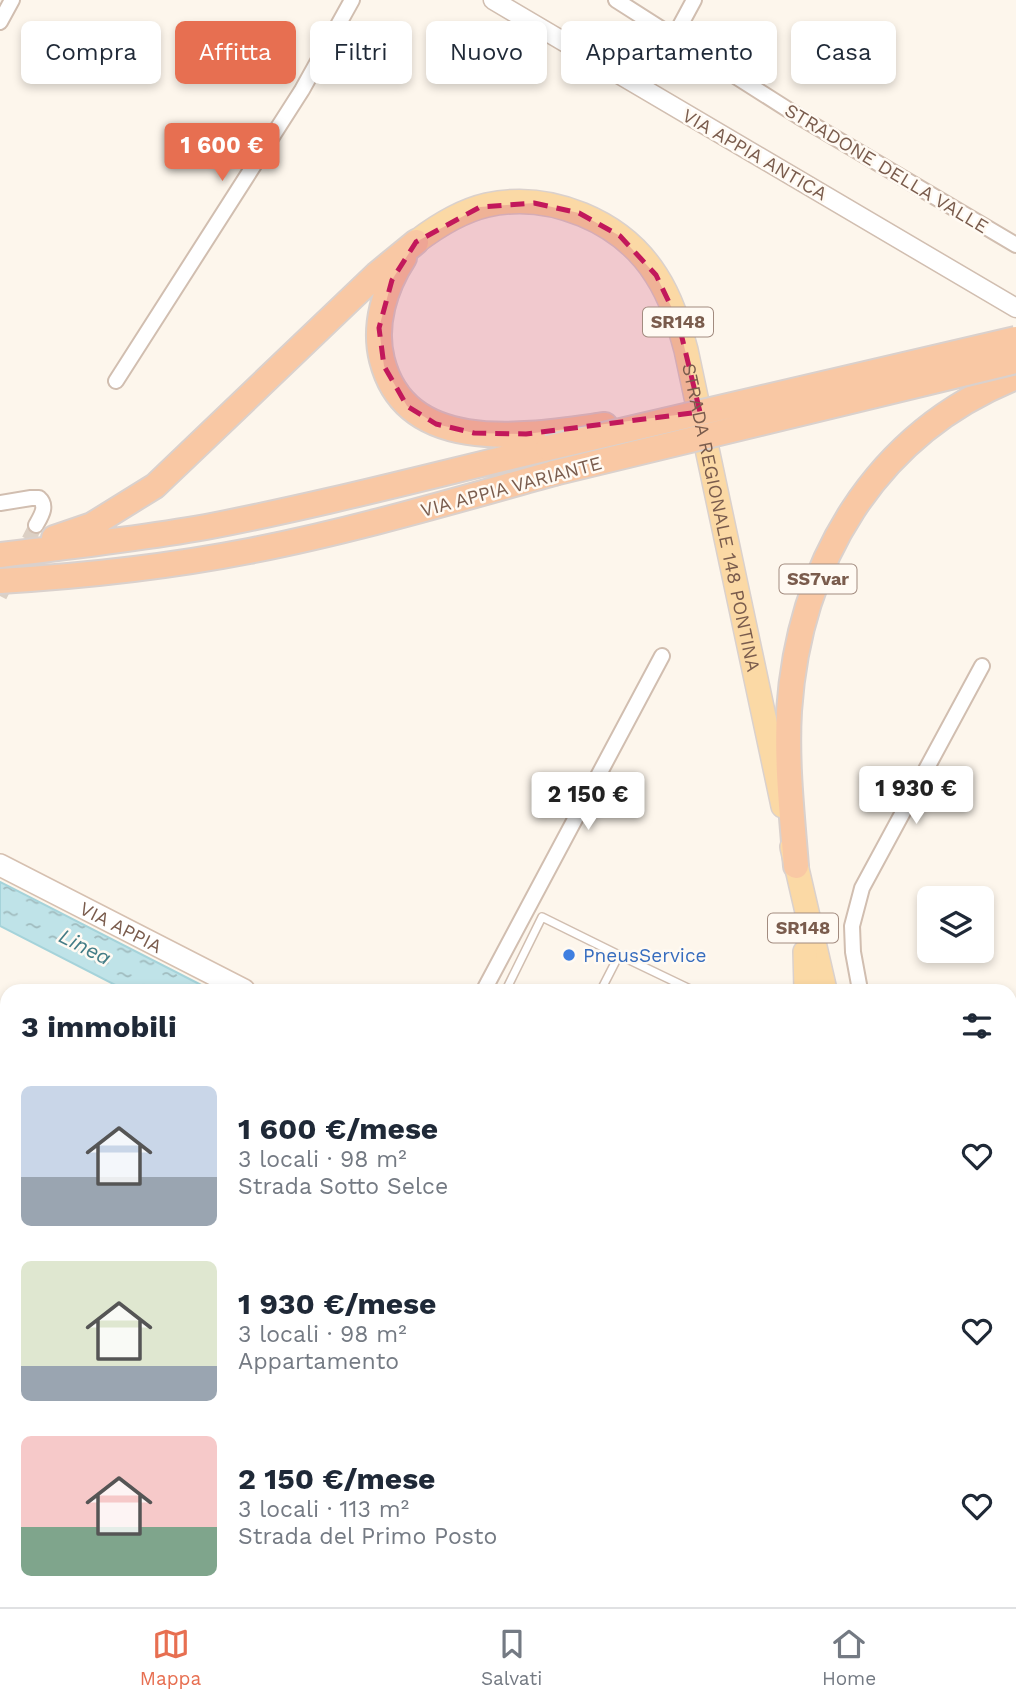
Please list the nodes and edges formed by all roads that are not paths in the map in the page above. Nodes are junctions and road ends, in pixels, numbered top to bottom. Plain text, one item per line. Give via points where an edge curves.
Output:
1 (12, 0) edge
2 (352, 0) edge
3 (493, 0) edge
4 (616, 0) edge
5 (694, 0) edge
6 (649, 21) edge
7 (683, 21) edge
8 (0, 22) edge
9 (748, 84) edge
10 (415, 242) junction
11 (1016, 246) edge
12 (1016, 308) edge
13 (1016, 339) edge
14 (1016, 361) edge
15 (1016, 377) edge
16 (116, 381) dead end
17 (545, 440) junction
18 (0, 503) edge
19 (36, 525) tunnel mouth
20 (0, 550) edge
21 (0, 555) edge
22 (0, 581) edge
23 (662, 656) dead end
24 (982, 666) dead end
25 (0, 865) edge
26 (796, 866) junction
27 (618, 955) junction
28 (232, 984) edge
29 (487, 984) edge
30 (509, 984) edge
31 (604, 984) edge
32 (679, 984) edge
33 (819, 984) edge
34 (859, 984) edge

1 - 8 street
2 - 16 street via 302,90
3 - 12 street, VIA APPIA ANTICA
4 - 6 street, STRADONE DELLA VALLE
5 - 7 street
9 - 11 street, STRADONE DELLA VALLE
10 - 17 highway via 392,280 380,318 381,358 396,393 419,415 450,429
10 - 20 highway via 155,486 92,525
10 - 26 main road, STRADA REGIONALE 148 PONTINA / SR148 via 446,221 480,207 534,203 564,208 600,223 627,243 656,275 686,350
13 - 17 highway, VIA APPIA VARIANTE, bridge via 693,414
14 - 22 highway, VIA APPIA VARIANTE, bridge via 249,551 137,569
15 - 26 highway, SS7var via 948,413 890,461 850,512 825,560 805,620 791,693 788,749
17 - 21 highway, VIA APPIA VARIANTE via 306,506 204,527
18 - 19 street via 42,500
23 - 29 street
24 - 34 street via 862,888 852,926
25 - 28 main road, VIA APPIA
26 - 33 main road, STRADA REGIONALE 148 PONTINA / SR148
27 - 30 lane via 542,917
27 - 31 lane
27 - 32 lane

